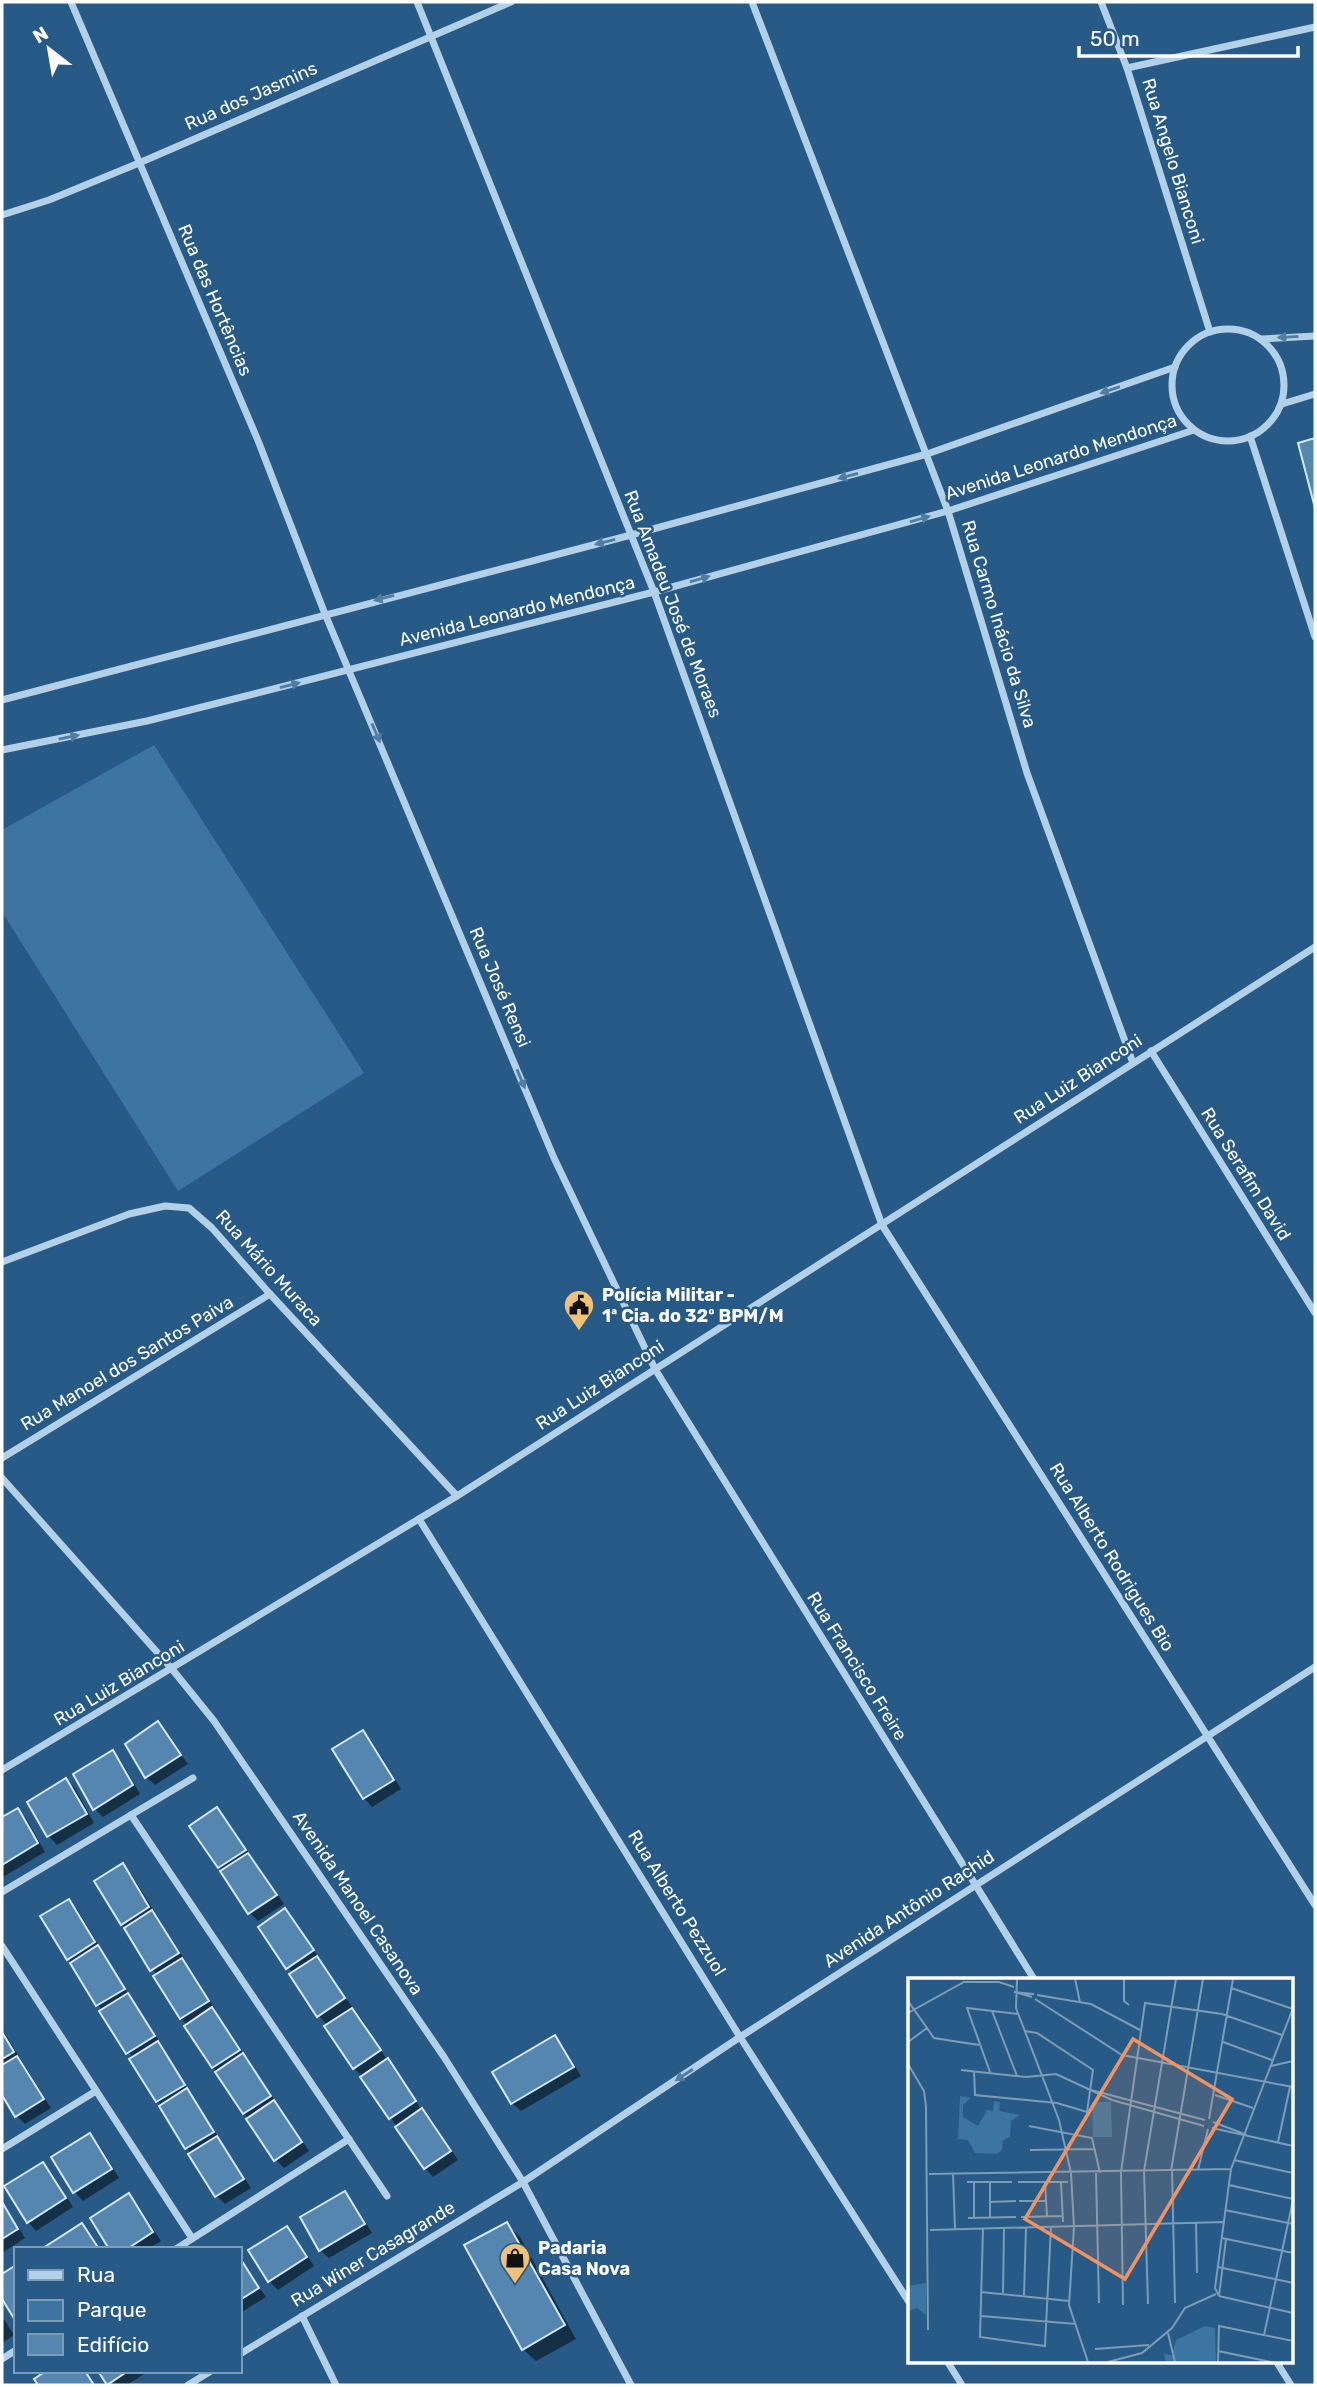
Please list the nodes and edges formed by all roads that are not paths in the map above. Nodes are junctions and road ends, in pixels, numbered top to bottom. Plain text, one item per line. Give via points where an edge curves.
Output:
1 (71, 2) edge
2 (417, 2) edge
3 (511, 2) edge
4 (752, 2) edge
5 (1101, 2) edge
6 (1315, 27) edge
7 (431, 35) junction
8 (1127, 68) junction
9 (139, 163) junction
10 (2, 215) edge
11 (1210, 332) junction
12 (1315, 336) edge
13 (1261, 339) junction
14 (1175, 367) junction
15 (1315, 394) edge
16 (1282, 404) junction
17 (1194, 430) junction
18 (1250, 436) junction
19 (928, 454) junction
20 (948, 511) junction
21 (631, 535) junction
22 (654, 592) junction
23 (325, 614) junction
24 (1315, 637) edge
25 (350, 670) junction
26 (2, 700) edge
27 (2, 750) edge
28 (1315, 947) edge
29 (1151, 1051) junction
30 (1133, 1063) junction
31 (882, 1224) junction
32 (2, 1262) edge
33 (270, 1294) junction
34 (1315, 1314) edge
35 (654, 1369) junction
36 (2, 1458) edge
37 (2, 1478) edge
38 (457, 1496) junction
39 (419, 1519) junction
40 (1315, 1667) edge
41 (172, 1669) junction
42 (1207, 1736) junction
43 (2, 1770) edge
44 (193, 1778) dead end
45 (131, 1815) junction
46 (975, 1886) junction
47 (2, 1892) edge
48 (1315, 1905) edge
49 (2, 1946) edge
50 (1033, 1978) edge
51 (740, 2037) junction
52 (96, 2091) junction
53 (349, 2139) junction
54 (2, 2149) edge
55 (523, 2182) junction
56 (387, 2196) dead end
57 (192, 2238) junction
58 (179, 2247) edge
59 (908, 2300) edge
60 (302, 2316) junction
61 (242, 2353) edge
62 (948, 2362) edge
63 (1277, 2362) edge
64 (208, 2373) edge
65 (188, 2385) edge
66 (336, 2385) edge
67 (631, 2385) edge
68 (962, 2385) edge
69 (1291, 2385) edge

1 - 9 street, Rua das Hortências
2 - 7 street, Rua Amadeu José de Moraes
3 - 7 street, Rua dos Jasmins
4 - 19 street, Rua Carmo Inácio da Silva
5 - 8 street, Rua Angelo Bianconi
6 - 8 street
7 - 9 street, Rua dos Jasmins
7 - 21 street, Rua Amadeu José de Moraes
8 - 11 street, Rua Angelo Bianconi
9 - 10 street, Rua dos Jasmins
9 - 23 street, Rua das Hortências
11 - 13 street via 1245,331
11 - 14 street via 1195,340
12 -> 13 street
13 - 16 street via 1282,368
14 - 17 street via 1174,402
14 -> 19 street
15 - 16 street
16 - 18 street via 1261,431
17 - 18 street via 1227,441
17 - 20 street, Avenida Leonardo Mendonça
18 - 24 street
19 - 20 street, Rua Carmo Inácio da Silva
19 -> 21 street
22 -> 20 street, Avenida Leonardo Mendonça
20 - 30 street, Rua Carmo Inácio da Silva via 1027,773
21 - 22 street, Rua Amadeu José de Moraes
21 -> 23 street
22 - 25 street, Avenida Leonardo Mendonça
22 - 31 street, Rua Amadeu José de Moraes
23 - 25 street, Rua José Rensi
23 - 26 street
27 -> 25 street, Avenida Leonardo Mendonça via 147,721
25 -> 35 street, Rua José Rensi via 554,1158
28 - 29 street, Rua Luiz Bianconi
29 - 30 street, Rua Luiz Bianconi
29 - 34 street, Rua Serafim David
30 - 31 street, Rua Luiz Bianconi
31 - 35 street, Rua Luiz Bianconi
31 - 42 street, Rua Alberto Rodrigues Bio
32 - 33 street, Rua Mário Muraca via 129,1214 177,1206 202,1218
33 - 36 street, Rua Manoel dos Santos Paiva
33 - 38 street, Rua Mário Muraca
35 - 38 street, Rua Luiz Bianconi
35 - 46 street, Rua Francisco Freire
37 - 41 street, Avenida Manoel Casanova
38 - 39 street, Rua Luiz Bianconi
39 - 41 street, Rua Luiz Bianconi
39 - 51 street, Rua Alberto Pezzuol
40 - 42 street, Avenida Antônio Rachid
41 - 43 street, Rua Luiz Bianconi
41 - 55 street, Avenida Manoel Casanova via 214,1721 444,2057
42 - 46 street, Avenida Antônio Rachid
42 - 48 street, Rua Alberto Rodrigues Bio
44 - 45 street
45 - 47 street
45 - 53 street
46 - 50 street, Rua Francisco Freire
46 - 51 street, Avenida Antônio Rachid
49 - 52 street
51 -> 55 street, Avenida Antônio Rachid
51 - 59 street, Rua Alberto Pezzuol
52 - 54 street
52 - 57 street
53 - 56 street
53 - 57 street
55 - 60 street, Rua Winer Casagrande
55 - 67 street, Avenida Manoel Casanova
57 - 58 street
60 - 61 street, Rua Winer Casagrande
60 - 66 street
62 - 68 street
63 - 69 street
64 - 65 street

